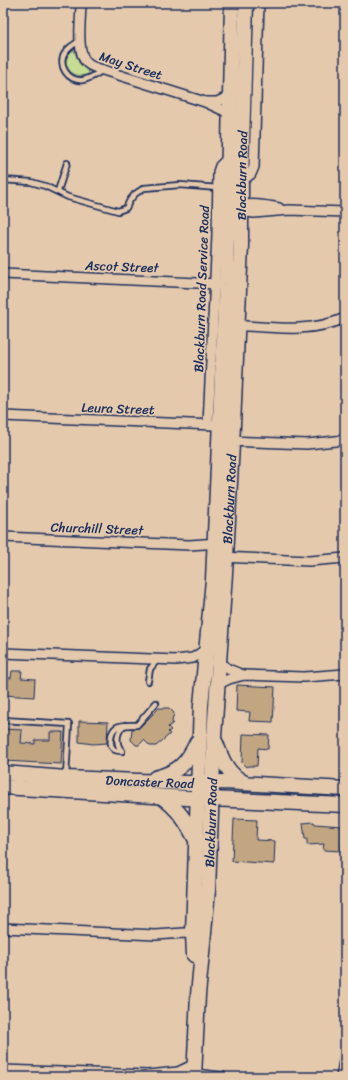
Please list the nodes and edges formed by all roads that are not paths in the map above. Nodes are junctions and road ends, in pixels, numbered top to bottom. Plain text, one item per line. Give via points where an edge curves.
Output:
1 (81, 3) edge
2 (232, 3) edge
3 (246, 3) edge
4 (259, 3) edge
5 (80, 40) junction
6 (103, 70) junction
7 (230, 96) junction
8 (205, 102) junction
9 (229, 112) junction
10 (228, 158) junction
11 (67, 163) dead end
12 (3, 180) edge
13 (241, 182) junction
14 (218, 188) junction
15 (58, 191) junction
16 (236, 208) junction
17 (345, 212) edge
18 (3, 274) edge
19 (227, 284) junction
20 (345, 318) edge
21 (231, 325) junction
22 (3, 416) edge
23 (220, 425) junction
24 (345, 440) edge
25 (226, 441) junction
26 (3, 537) edge
27 (219, 550) junction
28 (345, 558) edge
29 (3, 653) edge
30 (212, 656) junction
31 (157, 660) junction
32 (345, 674) edge
33 (244, 675) junction
34 (148, 681) dead end
35 (217, 685) junction
36 (156, 703) dead end
37 (3, 720) edge
38 (207, 736) junction
39 (122, 751) dead end
40 (3, 773) edge
41 (66, 778) junction
42 (145, 781) junction
43 (205, 783) junction
44 (246, 783) junction
45 (3, 787) edge
46 (345, 789) edge
47 (162, 797) junction
48 (205, 799) junction
49 (345, 805) edge
50 (196, 840) junction
51 (3, 928) edge
52 (196, 936) junction
53 (345, 1056) edge
54 (3, 1070) edge
55 (194, 1071) edge
56 (69, 1075) edge
57 (152, 1076) edge
58 (222, 1077) edge
59 (341, 1077) edge

1 - 5 street, May Street
2 - 7 main road, Blackburn Road
3 - 13 main road, Blackburn Road
4 - 13 street via 254,167 251,174
5 - 6 street, May Street via 80,52 84,61
5 - 6 lane via 64,56 63,65 66,73 74,79 83,80
6 - 8 street, May Street
7 - 8 street, May Street via 217,102
7 - 9 main road, Blackburn Road
8 - 9 street, May Street
9 - 10 main road, Blackburn Road
10 - 14 street, Blackburn Road Service Road via 220,166
10 - 16 main road, Blackburn Road
11 - 15 lane
12 - 15 lane via 31,182
13 - 16 main road, Blackburn Road
14 - 15 lane via 180,185 144,188 135,194 126,208 118,211 68,197
14 - 19 street, Blackburn Road Service Road
16 - 17 street via 257,204 288,210
16 - 19 main road, Blackburn Road
18 - 19 street, Ascot Street
19 - 21 main road, Blackburn Road
19 - 23 street, Blackburn Road Service Road
20 - 21 street via 328,325 310,328
21 - 23 main road, Blackburn Road
22 - 23 street, Leura Street
23 - 25 main road, Blackburn Road
24 - 25 street via 307,444
25 - 27 main road, Blackburn Road
26 - 27 street, Churchill Street via 189,544
27 - 28 street, Churchill Street via 309,561
27 - 30 main road, Blackburn Road
29 - 31 street
30 - 31 street via 197,664
30 - 33 street via 228,669
30 - 35 main road, Blackburn Road
30 - 38 main road, Blackburn Road
31 - 34 lane via 150,669
32 - 33 street via 304,677
33 - 35 street
35 - 38 main road, Blackburn Road
36 - 39 lane via 137,725 121,727 117,740
37 - 41 lane via 69,724
38 - 42 main road via 179,769
38 - 43 main road, Blackburn Road
38 - 44 main road via 227,768
40 - 41 main road, Doncaster Road
41 - 42 main road, Doncaster Road
42 - 43 main road, Doncaster Road
43 - 44 main road, Doncaster Road
43 - 48 main road, Blackburn Road
44 - 46 main road, Doncaster Road
45 - 47 main road, Doncaster Road
47 - 48 main road, Doncaster Road
47 - 50 main road via 187,821
48 - 49 main road, Doncaster Road
48 - 50 main road, Blackburn Road
48 - 52 main road, Blackburn Road via 208,890
50 - 52 main road, Blackburn Road
51 - 52 street via 174,933
52 - 55 main road, Blackburn Road via 198,995
53 - 59 street
54 - 56 street
55 - 57 street
55 - 58 street
56 - 57 street

